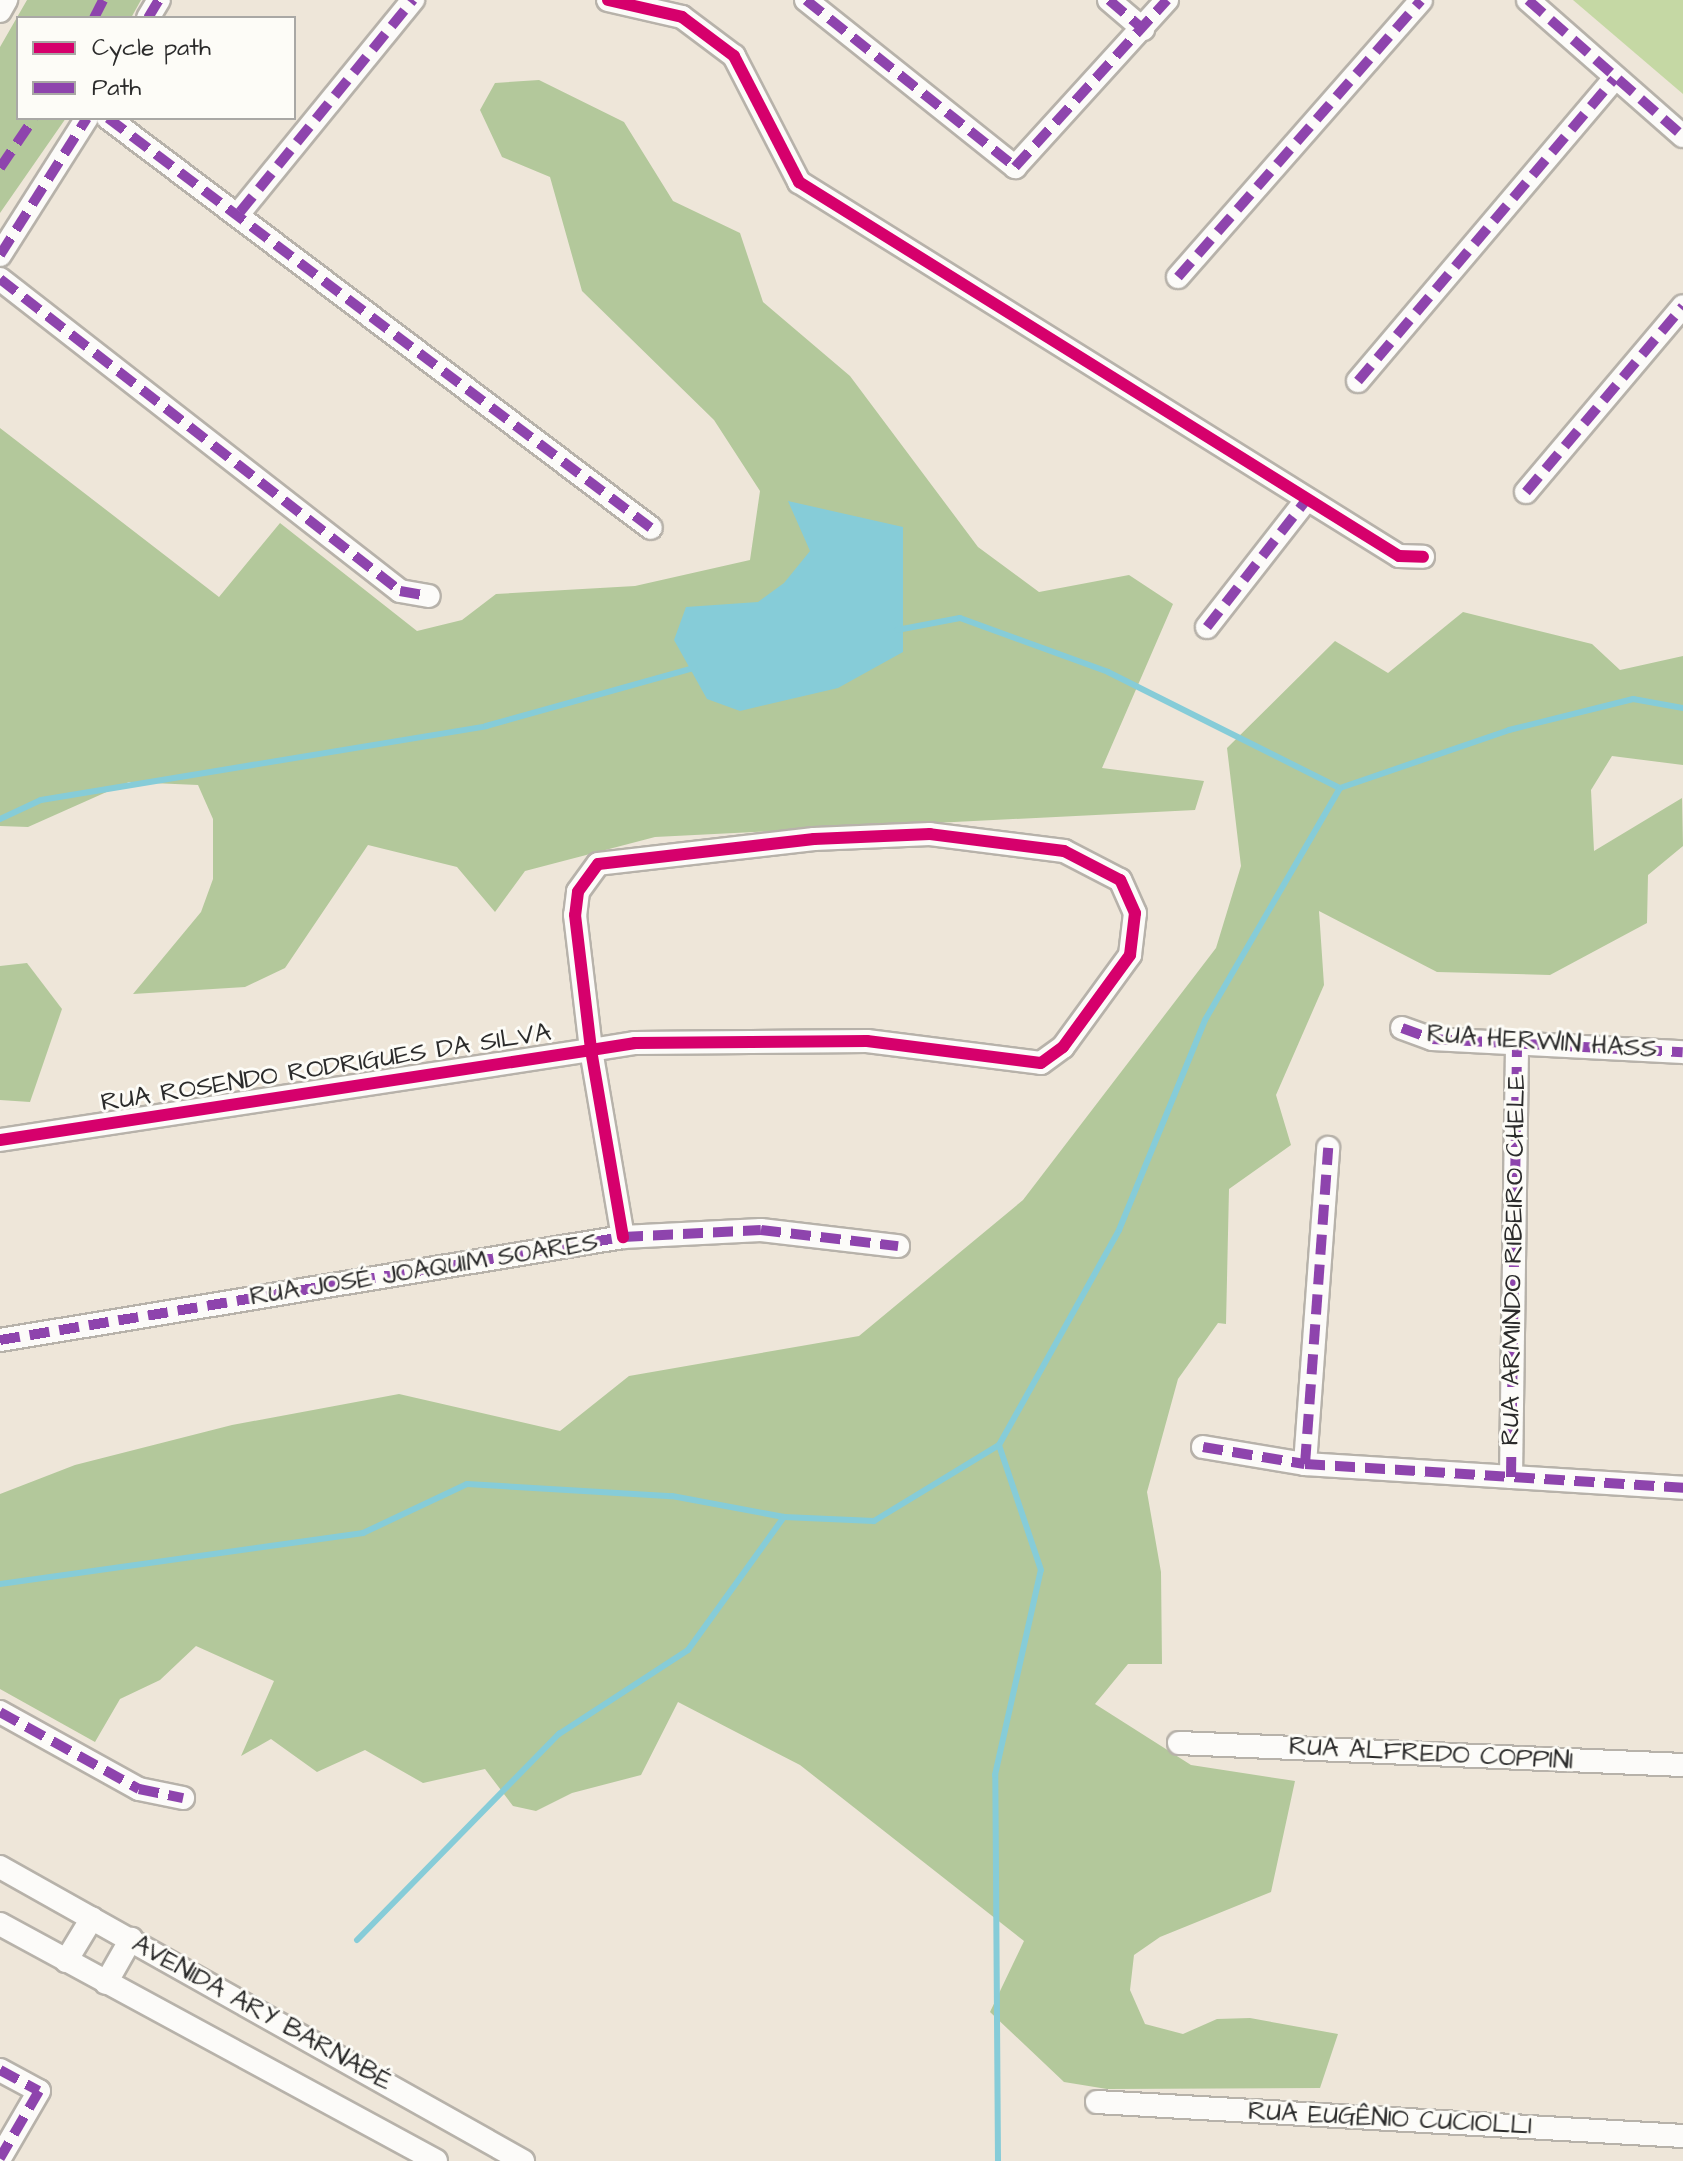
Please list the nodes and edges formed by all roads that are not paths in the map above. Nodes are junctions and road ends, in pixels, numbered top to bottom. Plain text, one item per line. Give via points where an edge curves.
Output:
1 (6, 0) edge
2 (413, 0) edge
3 (608, 0) edge
4 (806, 0) edge
5 (1109, 0) edge
6 (1167, 0) edge
7 (1421, 0) edge
8 (1528, 0) edge
9 (0, 11) edge
10 (1143, 29) junction
11 (1614, 79) junction
12 (86, 120) edge
13 (111, 120) edge
14 (1683, 136) edge
15 (240, 212) junction
16 (0, 255) edge
17 (1178, 277) dead end
18 (0, 279) edge
19 (1683, 306) edge
20 (1358, 381) dead end
21 (1526, 492) dead end
22 (1307, 499) junction
23 (651, 528) dead end
24 (1423, 557) dead end
25 (429, 596) dead end
26 (1207, 627) dead end
27 (1402, 1028) dead end
28 (1517, 1044) junction
29 (591, 1050) junction
30 (1683, 1052) edge
31 (0, 1140) edge
32 (1328, 1148) dead end
33 (623, 1237) junction
34 (898, 1246) dead end
35 (0, 1340) edge
36 (1203, 1447) dead end
37 (1305, 1464) junction
38 (1511, 1477) junction
39 (1683, 1488) edge
40 (0, 1712) edge
41 (1179, 1743) dead end
42 (1683, 1765) edge
43 (183, 1798) dead end
44 (0, 1867) edge
45 (92, 1918) junction
46 (0, 1924) edge
47 (131, 1939) junction
48 (66, 1961) junction
49 (106, 1983) junction
50 (0, 2070) edge
51 (1097, 2102) dead end
52 (1683, 2136) edge
53 (0, 2158) edge
54 (436, 2161) edge
55 (523, 2161) edge

1 - 9 street
2 - 15 street
3 - 22 street via 682,17 734,56 799,182
4 - 10 street via 1015,167
5 - 10 street
6 - 10 street
7 - 17 street
8 - 11 street
11 - 14 street
11 - 20 street
12 - 16 street
13 - 15 street
15 - 23 street
18 - 25 street via 400,591
19 - 21 street
22 - 24 street via 1399,556
22 - 26 street
27 - 28 street, RUA HERWIN HASS via 1432,1039
28 - 30 street, RUA HERWIN HASS
28 - 38 street, RUA ARMINDO RIBEIRO CHELE
29 - 29 street, RUA ROSENDO RODRIGUES DA SILVA via 575,915 586,875 614,857 915,834 1064,851 1120,880 1135,913 1130,955 1063,1047 1041,1063 867,1041 749,1038
29 - 31 street, RUA ROSENDO RODRIGUES DA SILVA
29 - 33 street
32 - 37 street
33 - 34 street, RUA JOSÉ JOAQUIM SOARES via 761,1230
33 - 35 street, RUA JOSÉ JOAQUIM SOARES
36 - 37 street
37 - 38 street
38 - 39 street
40 - 43 street via 139,1789
41 - 42 street, RUA ALFREDO COPPINI
44 - 45 street, AVENIDA ARY BARNABÉ
45 - 47 street, AVENIDA ARY BARNABÉ
45 - 48 street
46 - 48 street, AVENIDA ARY BARNABÉ
47 - 49 street
47 - 55 street, AVENIDA ARY BARNABÉ
48 - 49 street, AVENIDA ARY BARNABÉ
49 - 54 street, AVENIDA ARY BARNABÉ
50 - 53 street via 39,2091
51 - 52 street, RUA EUGÊNIO CUCIOLLI

